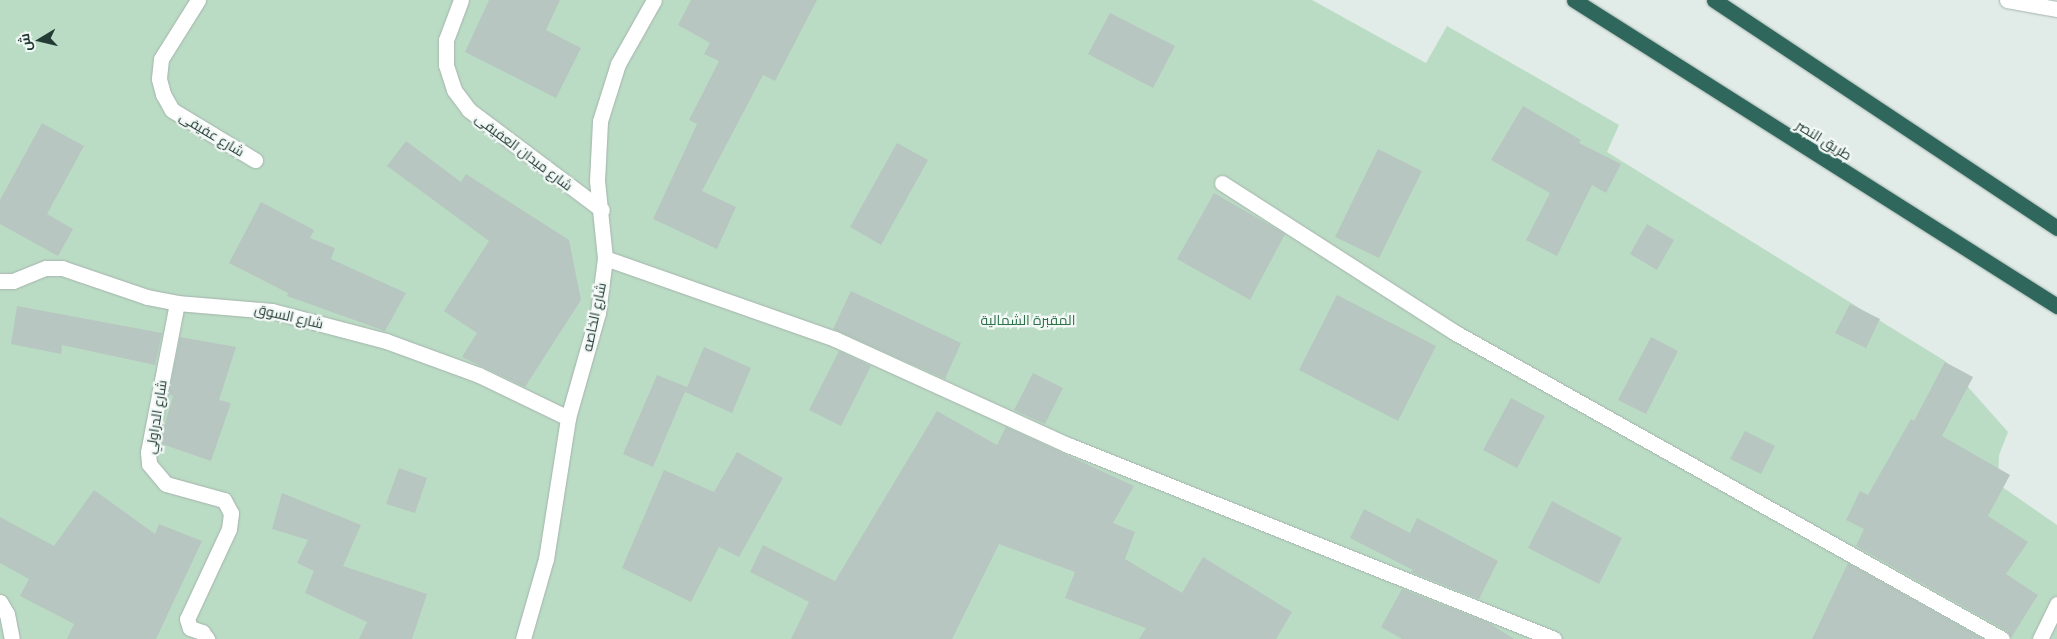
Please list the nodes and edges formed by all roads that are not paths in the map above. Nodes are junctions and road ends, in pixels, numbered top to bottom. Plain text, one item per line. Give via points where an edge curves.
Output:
1 (198, 0) edge
2 (461, 0) edge
3 (654, 0) edge
4 (1574, 0) edge
5 (1714, 0) edge
6 (2007, 0) edge
7 (2057, 9) edge
8 (255, 160) dead end
9 (1222, 183) dead end
10 (602, 210) junction
11 (2057, 228) edge
12 (605, 258) junction
13 (0, 282) edge
14 (177, 303) junction
15 (2057, 306) edge
16 (568, 418) junction
17 (0, 602) edge
18 (2057, 604) edge
19 (12, 639) edge
20 (207, 639) edge
21 (523, 639) edge
22 (1554, 639) edge
23 (2002, 639) edge
24 (2040, 639) edge

1 - 8 street, شارع عفيفى via 162,59 158,79 163,94 172,110
2 - 10 street, شارع ميدان العفيفى via 446,40 446,65 454,90 469,110
3 - 10 street, شارع الخاصه via 618,64 607,92 596,151
4 - 15 highway, طريق النصر
5 - 11 highway
6 - 7 street
9 - 23 street via 1454,332
10 - 12 street, شارع الخاصه
12 - 16 street, شارع الخاصه via 598,313
12 - 22 street via 835,339 1068,444
13 - 14 street, شارع السوق via 13,281 46,268 62,268 77,270 147,297
14 - 16 street, شارع السوق via 272,310 386,341 479,375
14 - 20 street, شارع الدراولي via 148,452 152,470 166,484 224,500 232,513 229,528 187,618 190,628 202,632
16 - 21 street, شارع الخاصه via 546,559
17 - 19 street via 7,614
18 - 24 street

